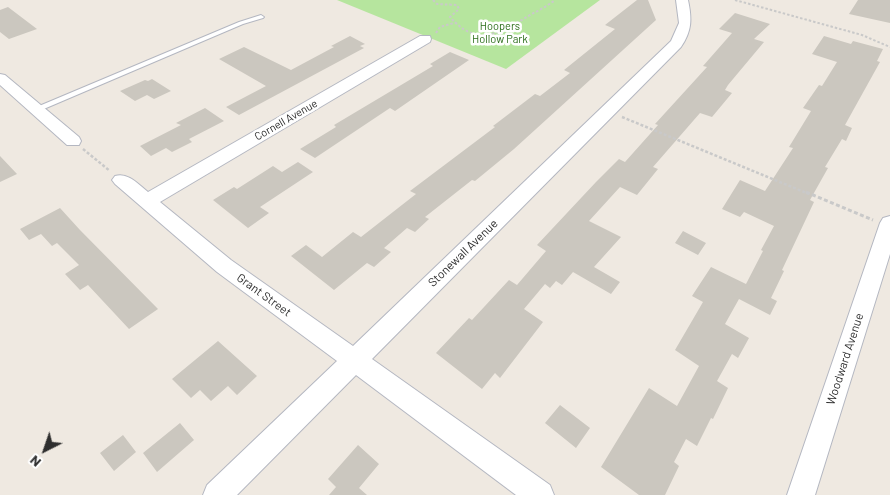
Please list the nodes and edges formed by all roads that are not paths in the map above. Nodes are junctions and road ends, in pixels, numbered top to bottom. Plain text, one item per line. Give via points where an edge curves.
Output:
1 (682, 0) edge
2 (261, 17) dead end
3 (425, 39) road end
4 (0, 78) edge
5 (36, 109) junction
6 (73, 141) road end
7 (121, 180) road end
8 (147, 201) junction
9 (889, 224) edge
10 (354, 360) junction
11 (217, 495) edge
12 (540, 495) edge
13 (800, 495) edge

1 - 10 street, Stonewall Avenue via 686,22 680,38
2 - 5 lane
3 - 8 street, Cornell Avenue
4 - 5 street
5 - 6 street
7 - 8 street, Grant Street
8 - 10 street, Grant Street via 224,266
9 - 13 street, Woodward Avenue
10 - 11 street, Stonewall Avenue
10 - 12 street, Grant Street

